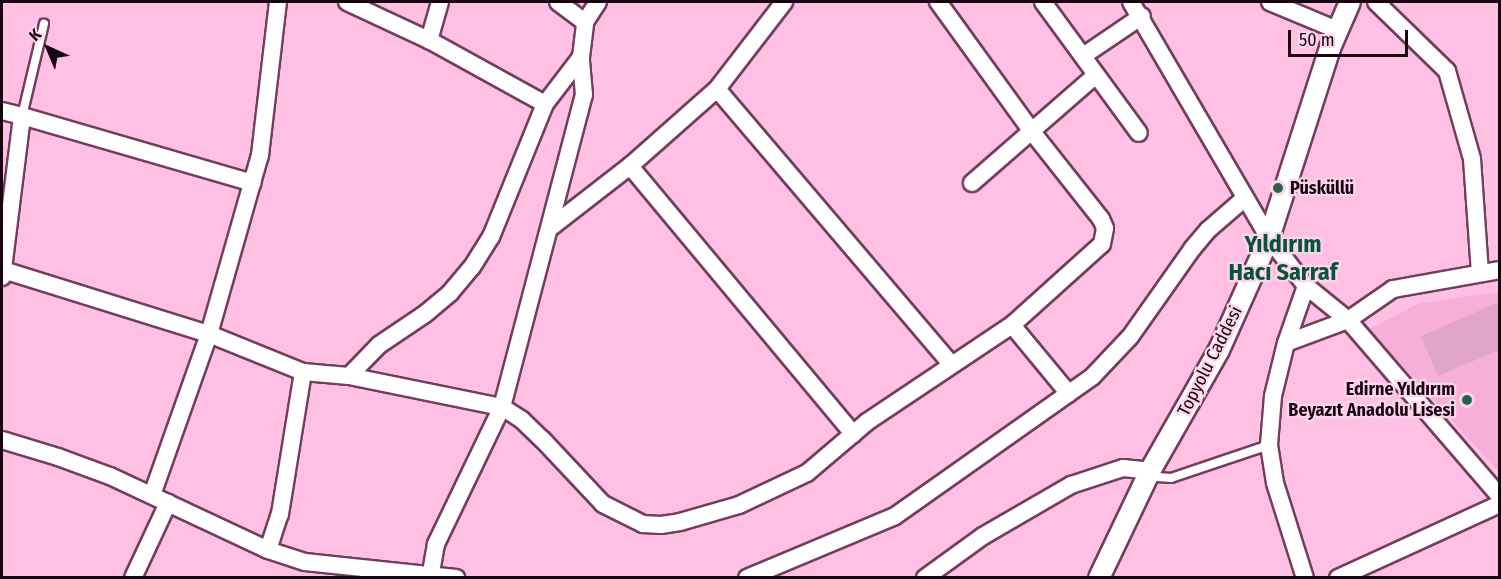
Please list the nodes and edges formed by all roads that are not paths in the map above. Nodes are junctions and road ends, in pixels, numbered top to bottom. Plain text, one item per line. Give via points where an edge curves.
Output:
1 (278, 2) edge
2 (347, 2) edge
3 (440, 2) edge
4 (558, 2) edge
5 (598, 2) edge
6 (784, 2) edge
7 (938, 2) edge
8 (1043, 2) edge
9 (1131, 2) edge
10 (1270, 2) edge
11 (1350, 2) edge
12 (1376, 2) edge
13 (1142, 16) junction
14 (585, 22) junction
15 (44, 24) dead end
16 (1337, 30) junction
17 (429, 40) junction
18 (1083, 56) junction
19 (580, 57) junction
20 (1096, 75) junction
21 (717, 89) junction
22 (545, 104) junction
23 (2, 111) edge
24 (22, 116) junction
25 (1032, 131) junction
26 (1139, 133) dead end
27 (630, 166) junction
28 (252, 183) junction
29 (972, 183) dead end
30 (1245, 198) junction
31 (550, 228) junction
32 (1269, 238) junction
33 (1500, 270) edge
34 (2, 273) edge
35 (1480, 273) junction
36 (1306, 286) junction
37 (1348, 320) junction
38 (1012, 325) junction
39 (209, 334) junction
40 (1286, 343) junction
41 (951, 364) junction
42 (303, 372) junction
43 (349, 376) junction
44 (1069, 394) junction
45 (502, 407) junction
46 (853, 434) junction
47 (2, 441) edge
48 (1269, 445) junction
49 (1150, 471) junction
50 (152, 495) junction
51 (1500, 497) edge
52 (168, 502) junction
53 (1500, 504) edge
54 (268, 550) junction
55 (304, 570) edge
56 (430, 575) edge
57 (133, 578) edge
58 (456, 578) edge
59 (747, 578) edge
60 (925, 578) edge
61 (1099, 578) edge
62 (1305, 578) edge
63 (1338, 578) edge

1 - 28 street via 265,124
2 - 17 street
3 - 17 street
4 - 14 street
5 - 14 street
6 - 21 street
7 - 25 street
8 - 18 street
9 - 13 street
10 - 16 street
11 - 16 street, Topyolu Caddesi
12 - 35 street via 1447,71 1472,159
13 - 18 street
13 - 30 street
14 - 19 street
15 - 24 lane
16 - 32 street, Topyolu Caddesi
17 - 22 street
18 - 20 street
19 - 22 street
19 - 31 street via 584,95
20 - 25 street
20 - 26 street
21 - 27 street
21 - 41 street
22 - 43 street via 490,237 472,267 450,293 379,345
23 - 24 street
24 - 28 street
24 - 34 street
25 - 29 street
25 - 38 street via 1101,219 1105,235 1096,252
27 - 31 street
27 - 46 street
28 - 39 street
30 - 32 street
30 - 44 street via 1192,249 1112,358
31 - 45 street
32 - 36 street
32 - 49 street, Topyolu Caddesi via 1219,350
33 - 35 street
34 - 39 street
35 - 37 street via 1393,290
36 - 37 street
36 - 40 street
37 - 40 street
37 - 51 street
38 - 41 street
38 - 44 street
39 - 42 street
39 - 50 street
40 - 48 street via 1273,396
41 - 46 street
42 - 43 street
42 - 54 street via 280,514
43 - 45 street
44 - 59 street via 895,516
45 - 46 street via 542,439 603,504 644,524 661,525 739,504 807,473
45 - 56 street via 436,544
47 - 50 street via 58,457
48 - 49 lane via 1172,478 1158,477
48 - 62 street via 1275,483
49 - 60 street via 1123,468 1071,485 984,536
49 - 61 street, Topyolu Caddesi
50 - 52 street
52 - 54 street
52 - 57 street
53 - 63 street
54 - 55 street
55 - 56 street
56 - 58 street

